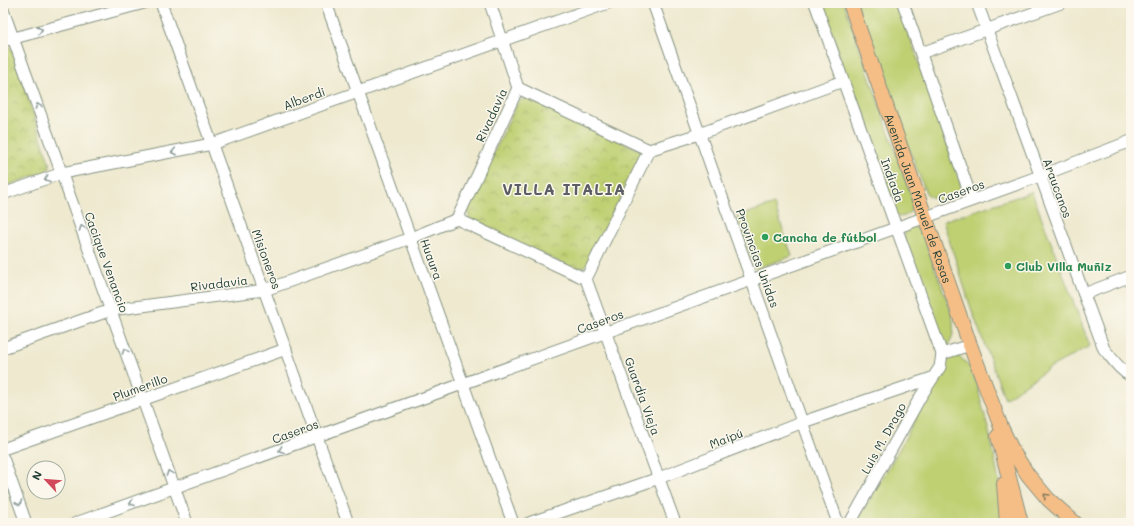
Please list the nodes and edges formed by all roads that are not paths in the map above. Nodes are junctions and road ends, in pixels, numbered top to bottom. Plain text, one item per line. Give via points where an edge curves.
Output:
1 (144, 3) edge
2 (162, 3) edge
3 (326, 3) edge
4 (490, 3) edge
5 (608, 3) edge
6 (653, 3) edge
7 (815, 3) edge
8 (850, 3) edge
9 (903, 3) edge
10 (977, 3) edge
11 (1061, 3) edge
12 (3, 10) edge
13 (986, 30) junction
14 (8, 39) edge
15 (503, 40) junction
16 (921, 53) junction
17 (843, 81) junction
18 (518, 88) junction
19 (358, 92) junction
20 (699, 134) junction
21 (1131, 141) edge
22 (212, 144) junction
23 (650, 150) junction
24 (62, 173) junction
25 (1040, 176) junction
26 (3, 194) edge
27 (972, 200) junction
28 (926, 217) junction
29 (457, 219) junction
30 (896, 228) junction
31 (410, 238) junction
32 (1131, 276) edge
33 (586, 279) junction
34 (752, 280) junction
35 (265, 290) junction
36 (1084, 294) junction
37 (111, 310) junction
38 (606, 332) junction
39 (970, 344) junction
40 (3, 348) edge
41 (286, 349) junction
42 (942, 354) junction
43 (1129, 375) edge
44 (932, 378) junction
45 (463, 384) junction
46 (988, 394) junction
47 (143, 400) junction
48 (803, 422) junction
49 (318, 436) junction
50 (1000, 446) junction
51 (3, 449) edge
52 (3, 458) edge
53 (659, 478) junction
54 (175, 488) junction
55 (26, 523) edge
56 (76, 523) edge
57 (187, 523) edge
58 (348, 523) edge
59 (513, 523) edge
60 (529, 523) edge
61 (675, 523) edge
62 (838, 523) edge
63 (850, 523) edge
64 (1007, 523) edge
65 (1021, 523) edge
66 (1075, 523) edge

14 -> 1 street
2 - 22 street, Misioneros
3 - 19 street, Huaura
4 - 15 street
5 - 15 street, Alberdi
6 - 20 street, Provincias Unidas
7 - 17 street, Indiada
8 - 28 main road, Avenida Juan Manuel de Rosas
9 - 16 street
10 - 13 street, Araucanos
11 - 13 street
12 - 14 street, Cacique Venancio
13 - 16 street
13 - 25 street, Araucanos
24 -> 14 street, Cacique Venancio
15 - 18 street
15 - 19 street, Alberdi
16 - 27 street
17 - 20 street
17 - 30 street, Indiada
18 - 23 street, Rivadavia
18 - 29 street, Rivadavia
19 - 22 street, Alberdi
19 - 31 street, Huaura
20 - 23 street
20 - 34 street, Provincias Unidas
21 - 25 street, Caseros
22 -> 24 street, Alberdi
22 - 35 street, Misioneros
23 - 33 street
24 -> 26 street, Alberdi
37 -> 24 street, Cacique Venancio
25 - 27 street, Caseros
25 - 36 street, Araucanos
27 - 28 street, Caseros
28 - 30 street, Caseros
28 - 39 main road, Avenida Juan Manuel de Rosas
29 - 31 street, Rivadavia
29 - 33 street
30 - 34 street, Caseros
30 - 42 street, Indiada
31 - 35 street, Rivadavia
31 - 45 street, Huaura
32 - 36 street
33 - 38 street, Guardia Vieja
34 - 38 street, Caseros
34 - 48 street, Provincias Unidas
35 - 37 street, Rivadavia
35 - 41 street, Misioneros
36 - 43 street, Araucanos via 1104,348 1116,364
37 - 40 street, Rivadavia
47 -> 37 street, Cacique Venancio
38 - 45 street, Caseros
38 - 53 street, Guardia Vieja
39 - 42 street
39 - 46 main road, Avenida Juan Manuel de Rosas
41 - 47 street, Plumerillo
41 - 49 street, Misioneros
42 - 44 street, Luis M. Drago via 940,367
44 - 48 street, Maipú
44 - 63 street, Luis M. Drago
45 - 49 street, Caseros
45 - 59 street, Huaura
46 - 50 main road, Avenida Juan Manuel de Rosas
66 -> 46 main road, Avenida Juan Manuel de Rosas via 1040,490 1019,463 1006,439
47 - 51 street, Plumerillo
54 -> 47 street, Cacique Venancio
48 - 53 street, Maipú
48 - 62 street, Provincias Unidas
49 -> 54 street, Caseros
49 - 58 street, Misioneros
50 - 64 main road
50 - 65 main road, Avenida Juan Manuel de Rosas
52 -> 55 street
53 - 60 street, Maipú
53 - 61 street, Guardia Vieja
54 -> 56 street, Caseros
54 - 57 street, Cacique Venancio

